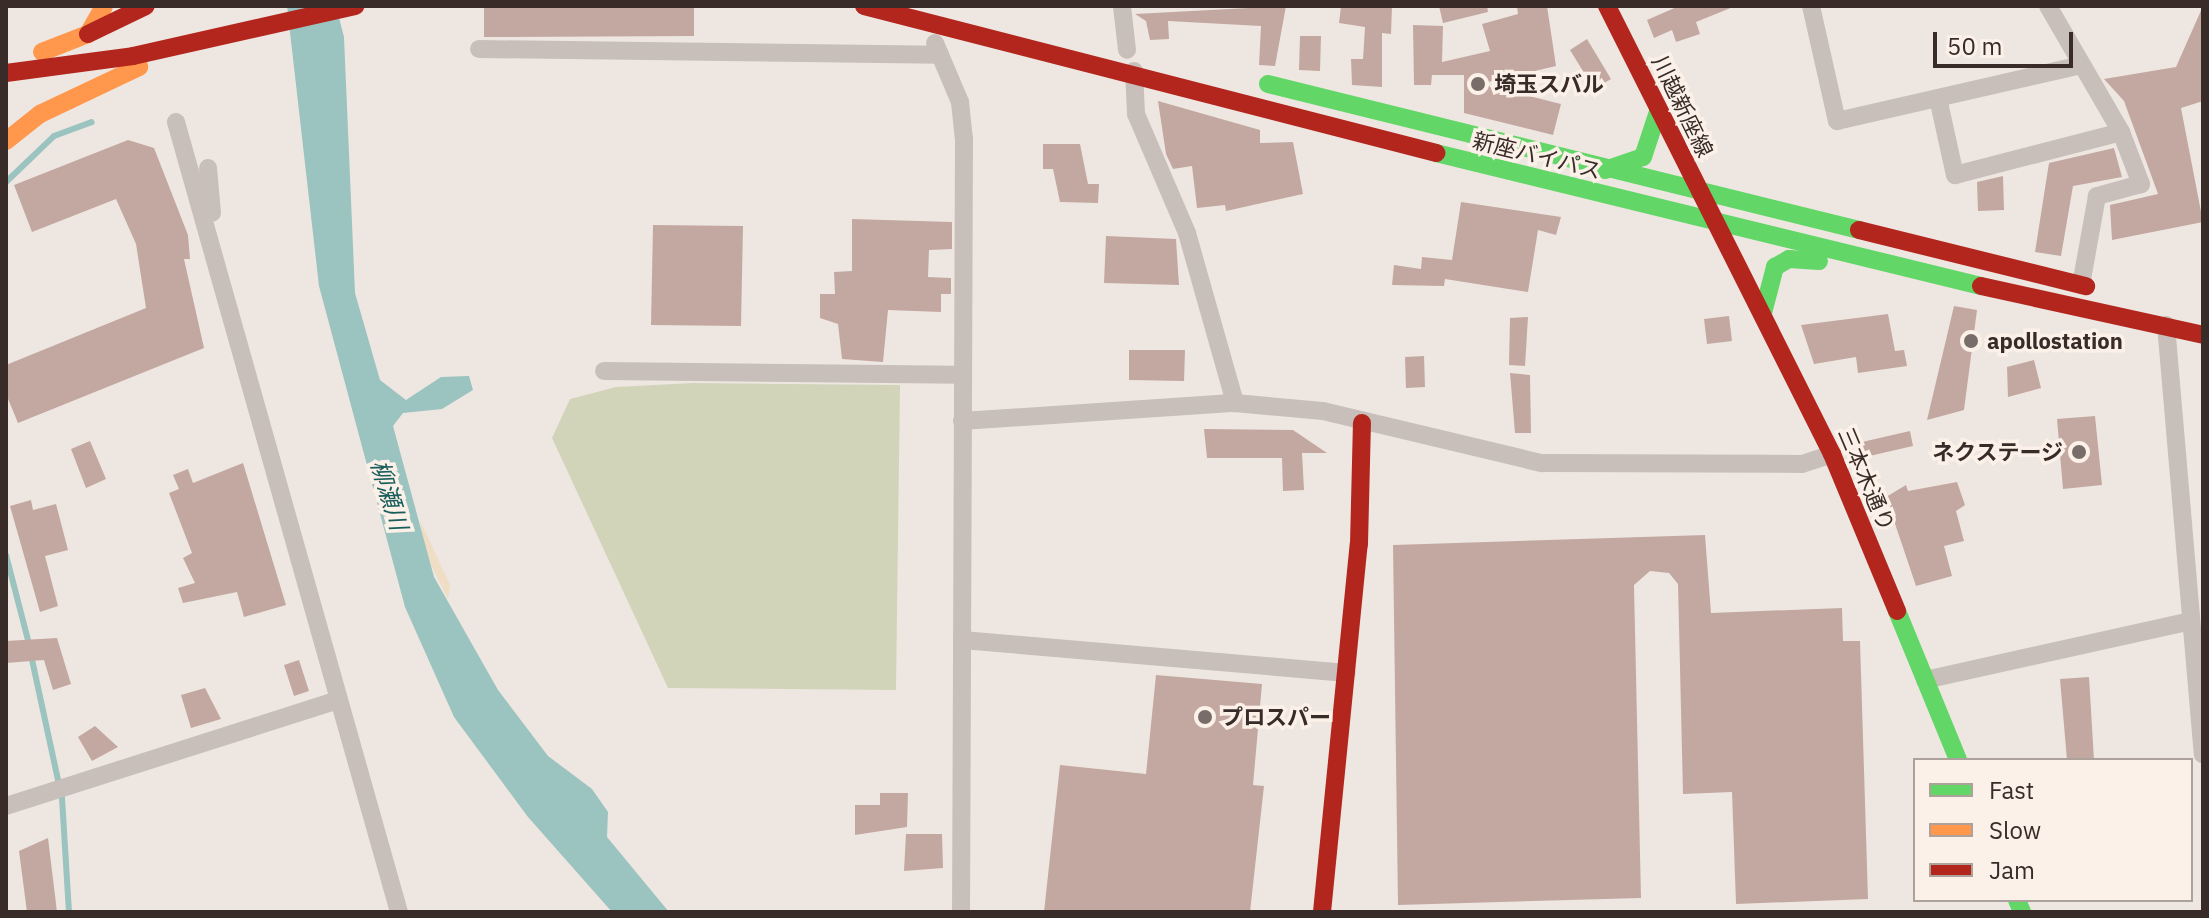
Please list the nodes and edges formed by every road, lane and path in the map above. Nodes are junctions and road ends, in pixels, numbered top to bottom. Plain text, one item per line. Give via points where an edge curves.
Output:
1 (104, 6) edge
2 (146, 6) edge
3 (264, 6) edge
4 (321, 6) edge
5 (355, 6) edge
6 (864, 6) edge
7 (947, 6) edge
8 (1122, 6) edge
9 (1607, 6) edge
10 (1811, 6) edge
11 (2048, 6) edge
12 (207, 33) junction
13 (88, 34) junction
14 (1070, 36) dead end
15 (152, 37) junction
16 (1099, 43) dead end
17 (479, 49) dead end
18 (1127, 50) junction
19 (42, 52) junction
20 (6, 54) edge
21 (1152, 56) dead end
22 (6, 64) edge
23 (2081, 65) junction
24 (1134, 71) junction
25 (6, 73) edge
26 (1242, 78) dead end
27 (1938, 98) junction
28 (1658, 112) junction
29 (176, 122) dead end
30 (2121, 132) junction
31 (6, 141) edge
32 (208, 168) dead end
33 (1602, 170) junction
34 (1698, 192) junction
35 (1717, 225) junction
36 (216, 255) junction
37 (1945, 279) junction
38 (2081, 285) junction
39 (1763, 313) junction
40 (2203, 315) edge
41 (2166, 325) junction
42 (2203, 335) edge
43 (604, 371) dead end
44 (960, 375) junction
45 (1235, 403) junction
46 (962, 421) junction
47 (1362, 423) junction
48 (1832, 454) junction
49 (2191, 621) junction
50 (962, 640) junction
51 (1347, 673) junction
52 (1925, 680) junction
53 (338, 700) junction
54 (2203, 754) edge
55 (1957, 758) edge
56 (6, 806) edge
57 (399, 912) edge
58 (961, 912) edge
59 (1322, 912) edge

1 - 13 main road
2 - 13 main road
3 - 12 main road
4 - 12 main road
5 - 12 main road via 233,35
6 - 24 main road, 新座バイパス
7 - 14 main road
8 - 18 street
9 - 28 main road, 川越新座線
10 - 27 street via 1837,121
11 - 23 street
12 - 15 main road
12 - 25 main road
12 - 31 main road via 76,94
13 - 19 main road
15 - 19 main road
15 - 22 main road
16 - 18 main road
17 - 44 street via 937,49 960,102 964,138
18 - 21 main road
19 - 20 main road
23 - 27 street
23 - 30 street
24 - 35 main road, 新座バイパス
24 - 45 street via 1136,114 1187,233
26 - 33 main road, 新座バイパス
27 - 30 street via 1955,175
28 - 33 main road via 1643,157 1622,170
28 - 34 main road, 川越新座線
29 - 36 street
30 - 38 street via 2141,184 2097,196
32 - 36 street
33 - 34 main road, 新座バイパス
34 - 35 main road, 川越新座線
34 - 38 main road, 新座バイパス
35 - 37 main road, 新座バイパス
35 - 39 main road, 三本木通り
36 - 53 street
37 - 39 main road via 1789,259 1771,273
37 - 41 main road, 新座バイパス
38 - 40 main road, 新座バイパス
39 - 48 main road, 三本木通り
41 - 42 main road, 新座バイパス
41 - 49 street
43 - 44 street
44 - 46 street
45 - 46 street
45 - 47 street
46 - 50 street
47 - 48 street via 1542,463 1802,464
47 - 51 main road
48 - 52 main road, 三本木通り
49 - 52 street
49 - 54 street
50 - 51 street
50 - 58 street
51 - 59 main road
52 - 55 main road, 三本木通り
53 - 56 street
53 - 57 street

